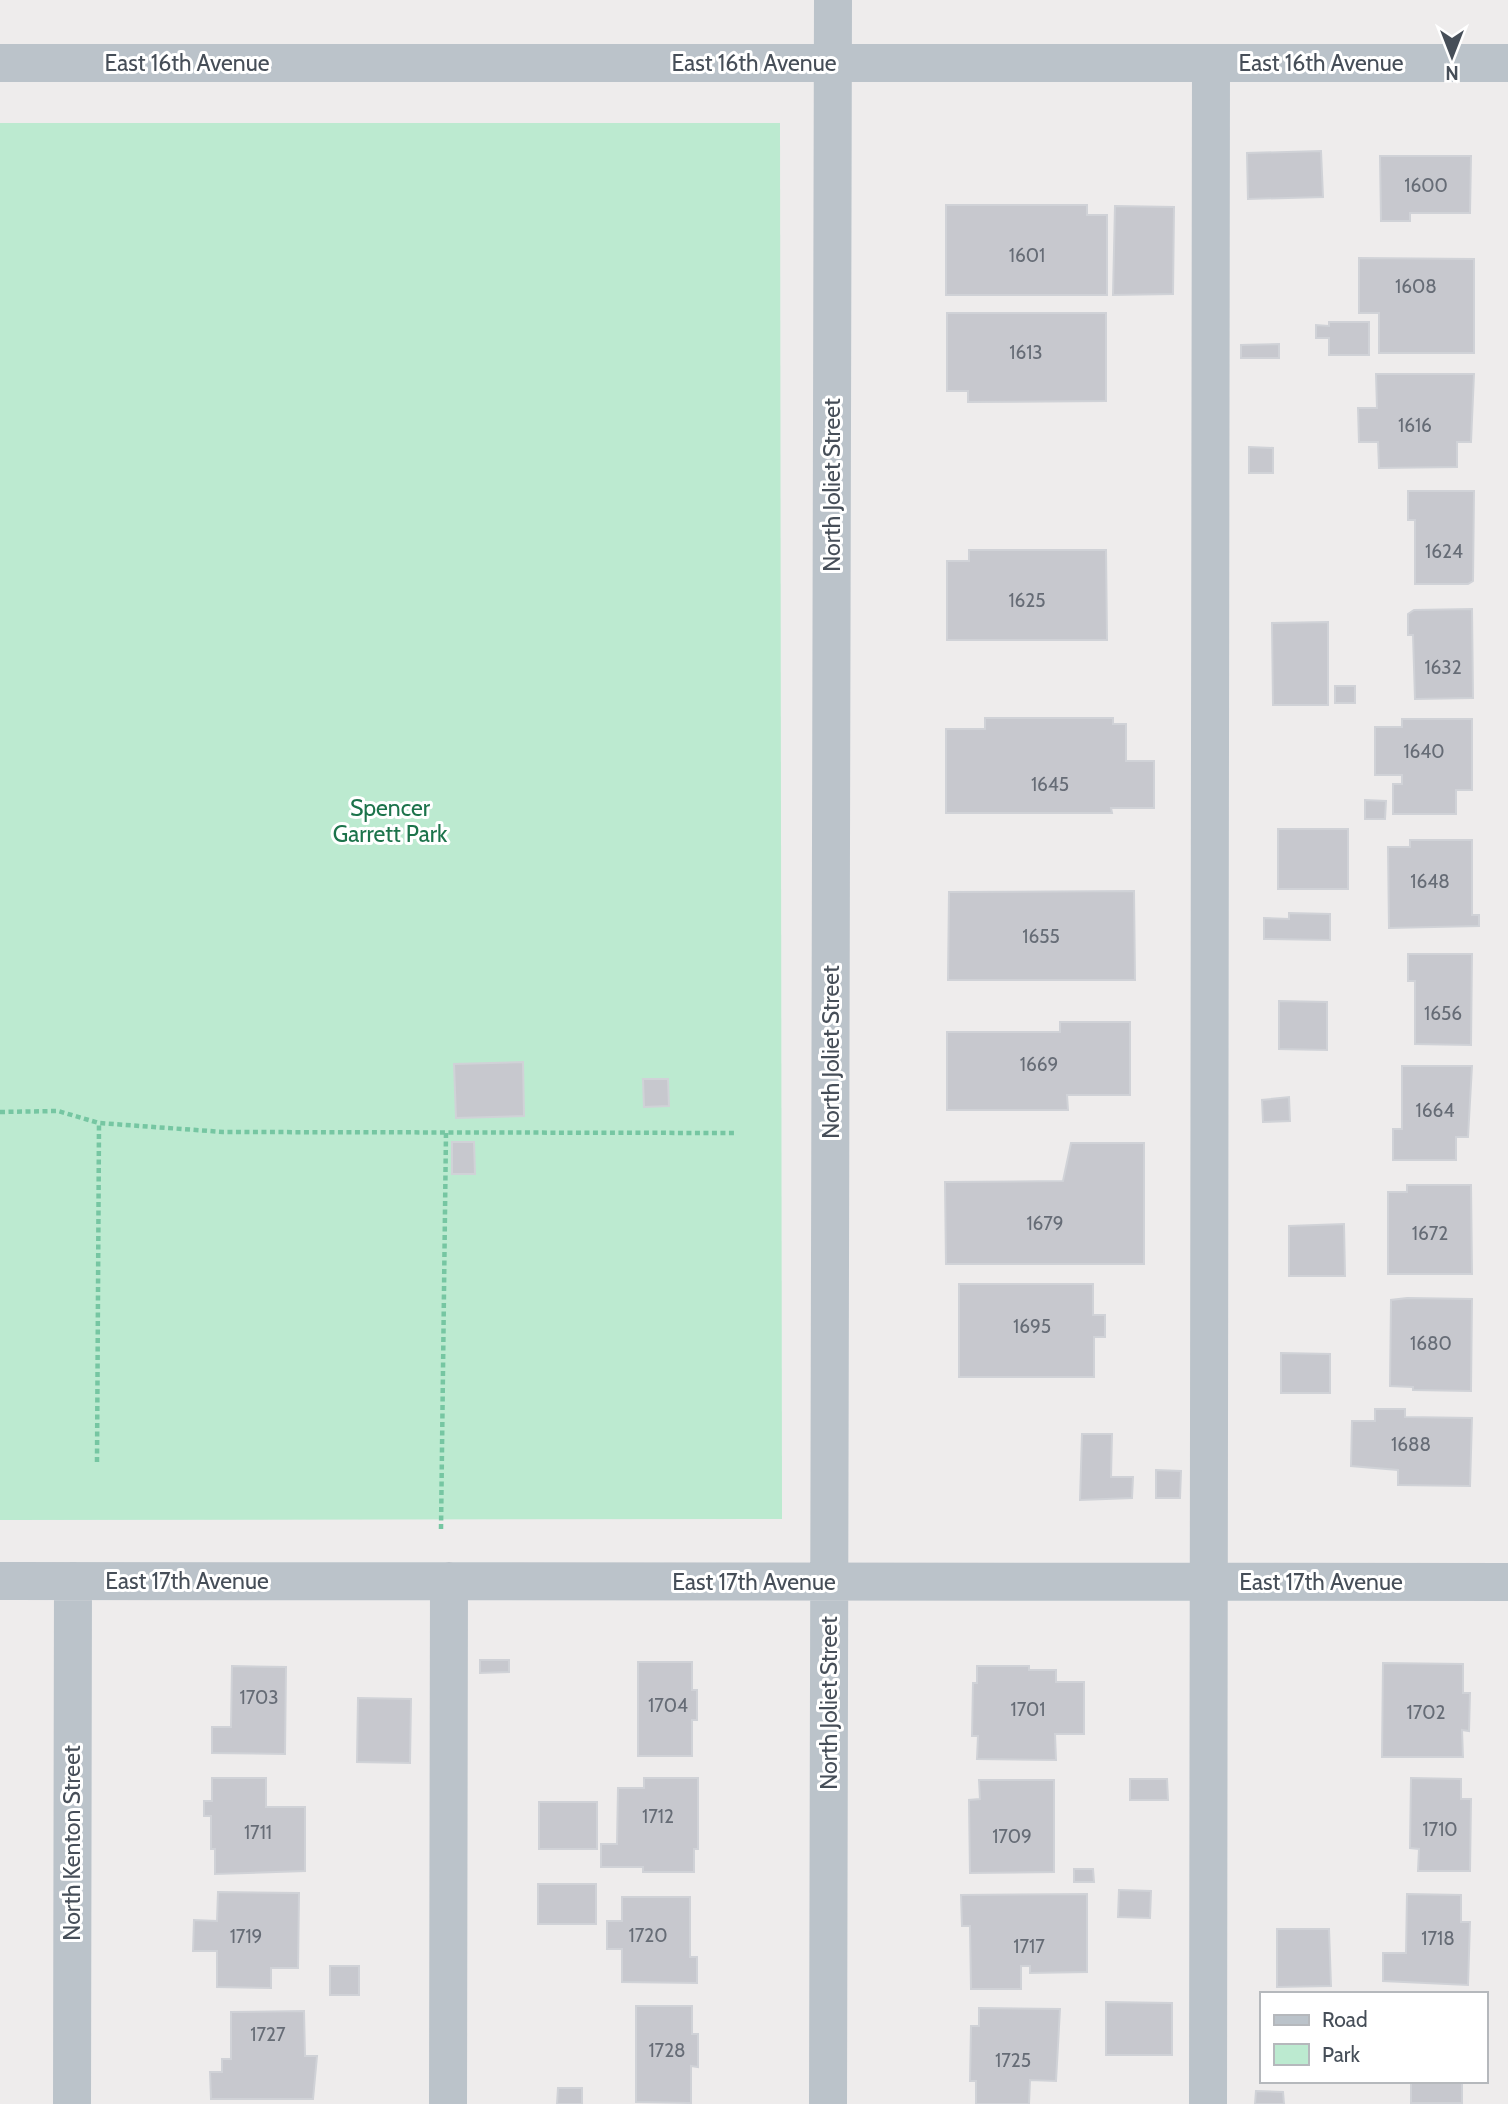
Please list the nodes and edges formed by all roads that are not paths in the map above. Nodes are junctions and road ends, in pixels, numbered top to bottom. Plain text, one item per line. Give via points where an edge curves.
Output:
1 (833, 0) edge
2 (0, 63) edge
3 (833, 63) junction
4 (1211, 63) junction
5 (1508, 63) edge
6 (0, 1581) edge
7 (73, 1581) junction
8 (449, 1581) junction
9 (830, 1582) junction
10 (1208, 1582) junction
11 (1508, 1582) edge
12 (72, 2104) edge
13 (448, 2104) edge
14 (828, 2104) edge
15 (1208, 2104) edge

1 - 3 street, North Joliet Street
2 - 3 street, East 16th Avenue
3 - 4 street, East 16th Avenue
3 - 9 street, North Joliet Street
4 - 5 street, East 16th Avenue
4 - 10 street
6 - 7 street, East 17th Avenue
7 - 8 street, East 17th Avenue
7 - 12 street, North Kenton Street
8 - 9 street, East 17th Avenue
8 - 13 street
9 - 10 street, East 17th Avenue
9 - 14 street, North Joliet Street
10 - 11 street, East 17th Avenue
10 - 15 street

